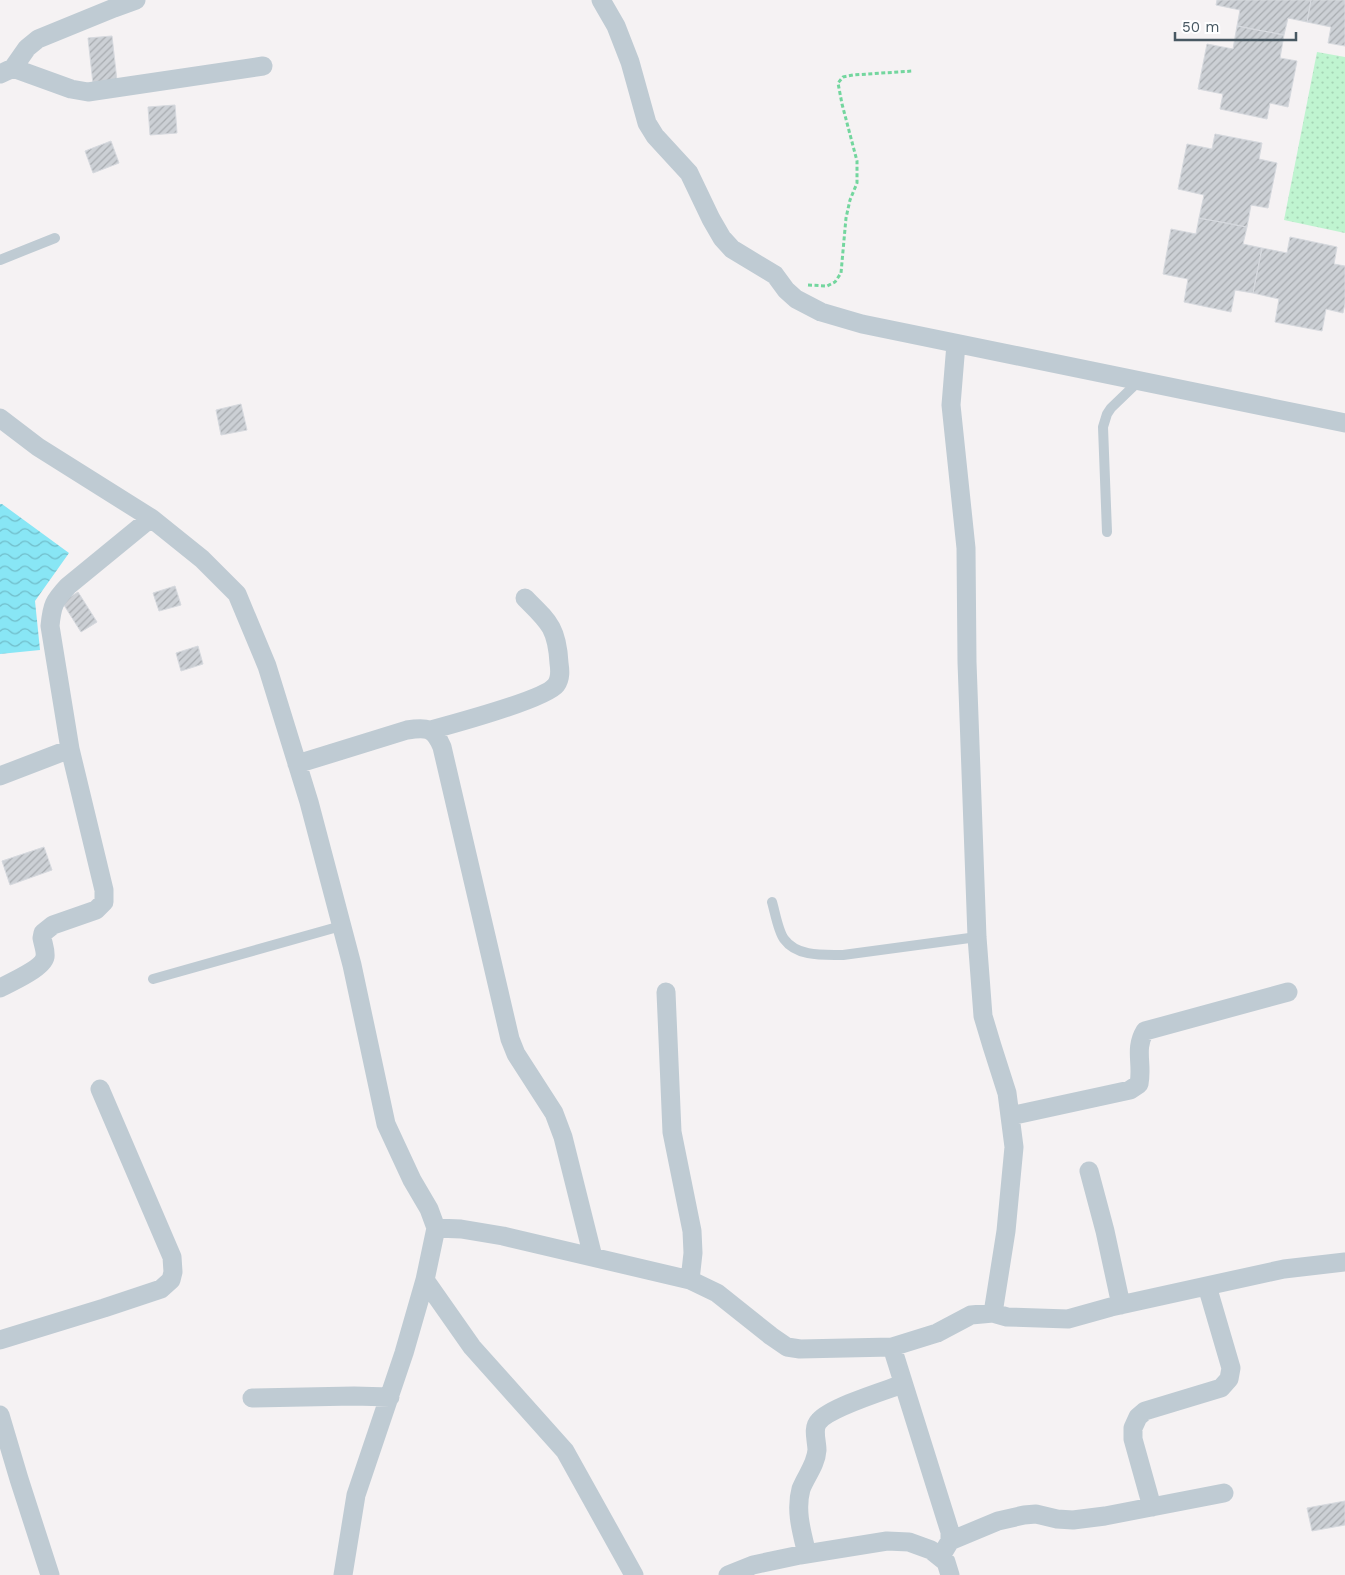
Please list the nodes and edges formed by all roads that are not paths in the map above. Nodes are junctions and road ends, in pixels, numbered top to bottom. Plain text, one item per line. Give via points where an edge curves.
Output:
1 (136, 0) edge
2 (600, 0) edge
3 (263, 66) dead end
4 (7, 71) edge
5 (55, 238) dead end
6 (0, 260) edge
7 (956, 344) junction
8 (1138, 382) junction
9 (0, 418) edge
10 (1345, 424) edge
11 (152, 518) junction
12 (1107, 532) dead end
13 (525, 598) dead end
14 (431, 730) junction
15 (70, 749) junction
16 (297, 764) junction
17 (0, 776) edge
18 (772, 902) dead end
19 (341, 926) junction
20 (977, 937) junction
21 (153, 979) dead end
22 (0, 988) edge
23 (666, 992) dead end
24 (1288, 992) dead end
25 (100, 1089) dead end
26 (1010, 1116) junction
27 (1089, 1172) dead end
28 (436, 1228) junction
29 (593, 1257) junction
30 (1345, 1262) edge
31 (425, 1280) junction
32 (690, 1280) junction
33 (1207, 1286) junction
34 (1121, 1305) junction
35 (993, 1313) junction
36 (0, 1339) edge
37 (892, 1348) junction
38 (903, 1384) junction
39 (390, 1397) junction
40 (252, 1398) dead end
41 (0, 1415) edge
42 (1224, 1493) dead end
43 (1152, 1507) junction
44 (950, 1541) junction
45 (806, 1554) junction
46 (939, 1557) junction
47 (50, 1575) edge
48 (343, 1575) edge
49 (634, 1575) edge
50 (728, 1575) edge
51 (950, 1575) edge

1 - 4 street via 38,39
2 - 7 street via 616,26 630,62 647,123 689,173 711,219 732,249 775,275 796,299 822,312
3 - 4 street via 88,92
5 - 6 lane
7 - 8 street
7 - 20 street via 951,405 966,548
8 - 10 street
8 - 12 lane via 1111,408 1103,427
9 - 11 street via 38,447
11 - 15 street via 68,586 52,608 50,626
11 - 16 street via 202,559 237,594 268,666
13 - 14 street via 548,621 555,634 560,674 558,683 552,690 536,696
14 - 16 street via 407,730
14 - 29 street via 442,746 510,1039 516,1054 554,1113
15 - 17 street
15 - 22 street via 104,890 104,902 96,910 47,929 42,938 44,960
16 - 19 street
18 - 20 lane via 784,939 807,953 843,956
19 - 21 lane
19 - 28 street via 386,1124
20 - 26 street via 983,1016 1007,1093
23 - 32 street via 672,1132 692,1231
24 - 26 street via 1145,1031 1138,1048 1141,1075 1138,1084 1130,1090
25 - 36 street via 172,1258 171,1280 161,1289
26 - 35 street via 1014,1147 1006,1231
27 - 34 street
28 - 29 street via 503,1236
28 - 31 street
29 - 32 street
30 - 33 street via 1284,1269
31 - 39 street
31 - 49 street via 472,1347 566,1451
32 - 37 street via 717,1293 787,1347
33 - 34 street
33 - 43 street via 1231,1368 1229,1379 1221,1388 1158,1406 1138,1417 1133,1439
34 - 35 street via 1068,1319 1006,1317
35 - 37 street via 971,1316 937,1333
37 - 38 street
38 - 44 street via 950,1532
38 - 45 street via 836,1410 817,1422 817,1451 799,1502
39 - 40 street
39 - 48 street via 356,1495
41 - 47 street
42 - 43 street
43 - 44 street via 1073,1520 1024,1515 998,1521
44 - 46 street
45 - 46 street via 887,1540 909,1542 931,1550
45 - 50 street via 753,1565
46 - 51 street via 946,1562

